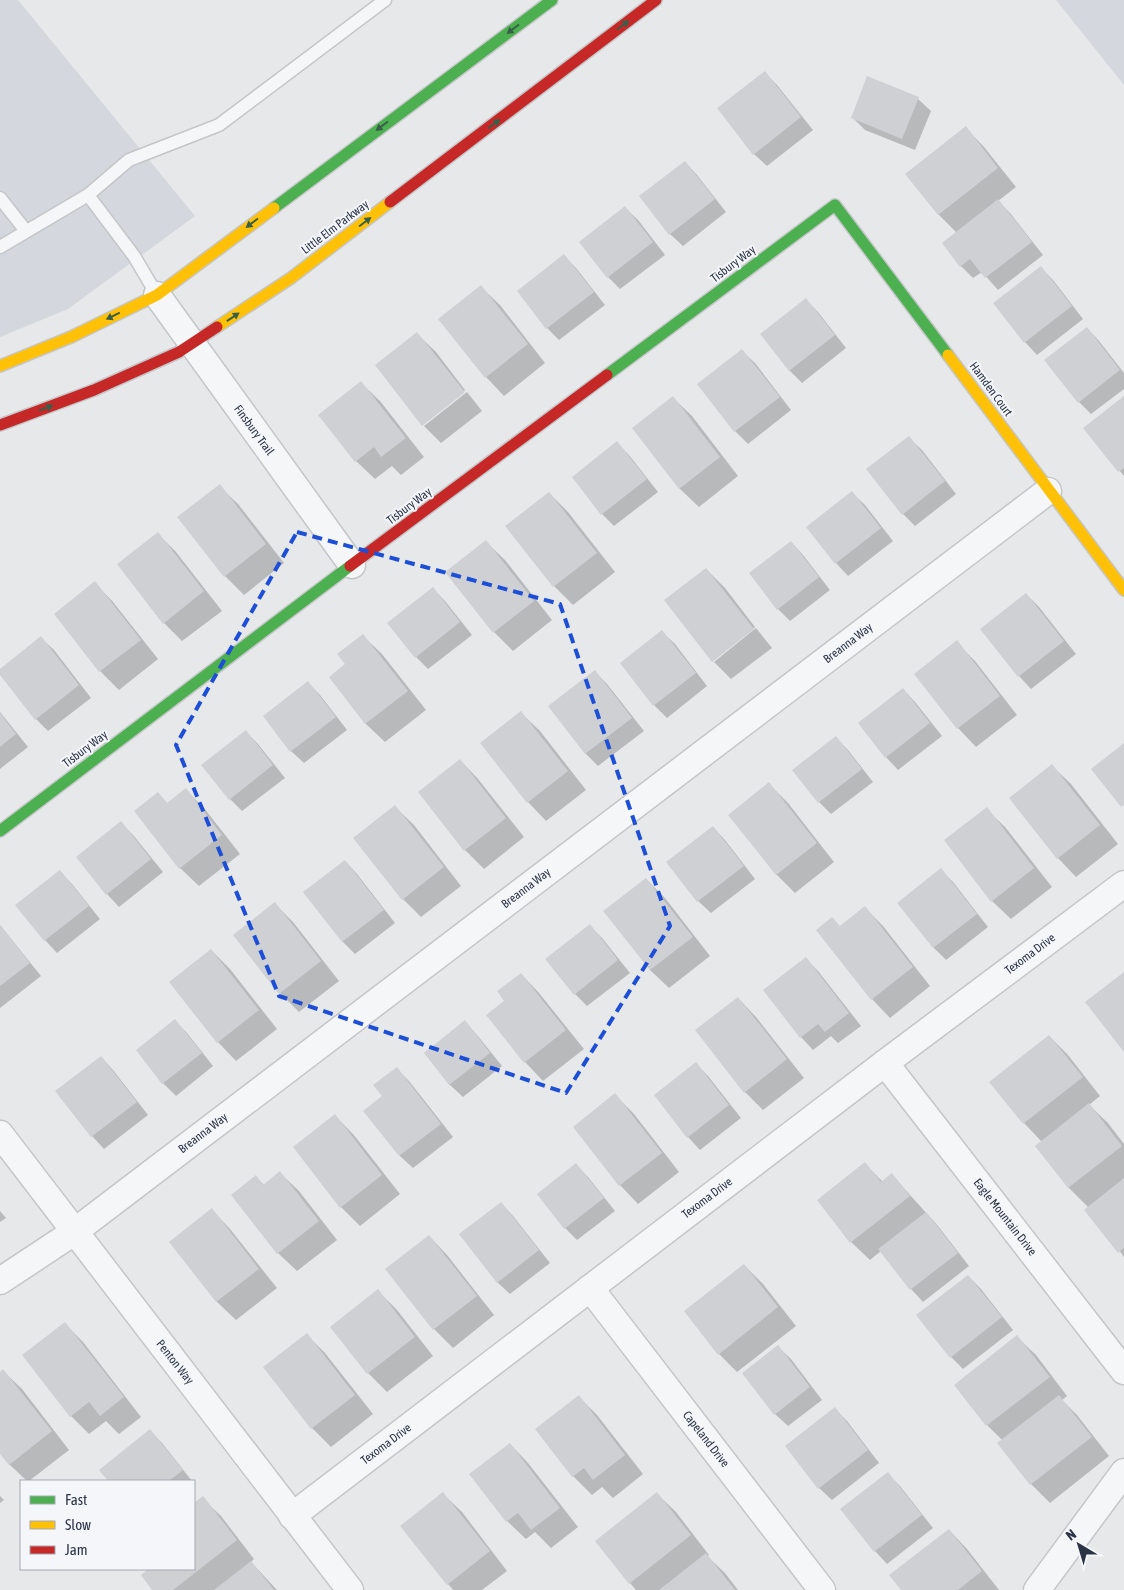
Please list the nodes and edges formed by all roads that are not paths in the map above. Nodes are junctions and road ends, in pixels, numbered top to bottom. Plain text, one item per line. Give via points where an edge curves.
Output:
1 (385, 0) edge
2 (552, 0) edge
3 (656, 0) edge
4 (88, 195) junction
5 (0, 198) edge
6 (835, 205) joint
7 (26, 230) junction
8 (0, 247) edge
9 (157, 294) junction
10 (192, 344) junction
11 (0, 366) edge
12 (0, 425) edge
13 (1048, 491) junction
14 (352, 565) junction
15 (1124, 590) edge
16 (0, 831) edge
17 (1124, 884) edge
18 (885, 1063) junction
19 (0, 1134) edge
20 (74, 1232) junction
21 (0, 1281) edge
22 (590, 1288) junction
23 (1124, 1371) edge
24 (1124, 1472) edge
25 (292, 1516) junction
26 (350, 1590) edge
27 (822, 1590) edge
28 (1037, 1590) edge

1 - 4 lane via 219,125 129,160
2 -> 9 street
10 -> 3 street, Little Elm Parkway via 291,278
4 - 7 lane
4 - 9 lane via 134,256
5 - 7 lane
6 - 13 street, Hamden Court
6 - 14 street, Tisbury Way
7 - 8 lane
9 - 10 street, Finsbury Trail
9 -> 11 street via 72,337
12 -> 10 street, Little Elm Parkway via 94,390
10 - 14 street, Finsbury Trail
13 - 15 street, Hamden Court
13 - 20 street, Breanna Way
14 - 16 street, Tisbury Way
17 - 18 street, Texoma Drive
18 - 22 street, Texoma Drive
18 - 23 street, Eagle Mountain Drive
19 - 20 street, Penton Way
20 - 21 street, Breanna Way
20 - 25 street, Penton Way
22 - 25 street, Texoma Drive
22 - 27 street, Capeland Drive
24 - 28 street
25 - 26 street, Penton Way

